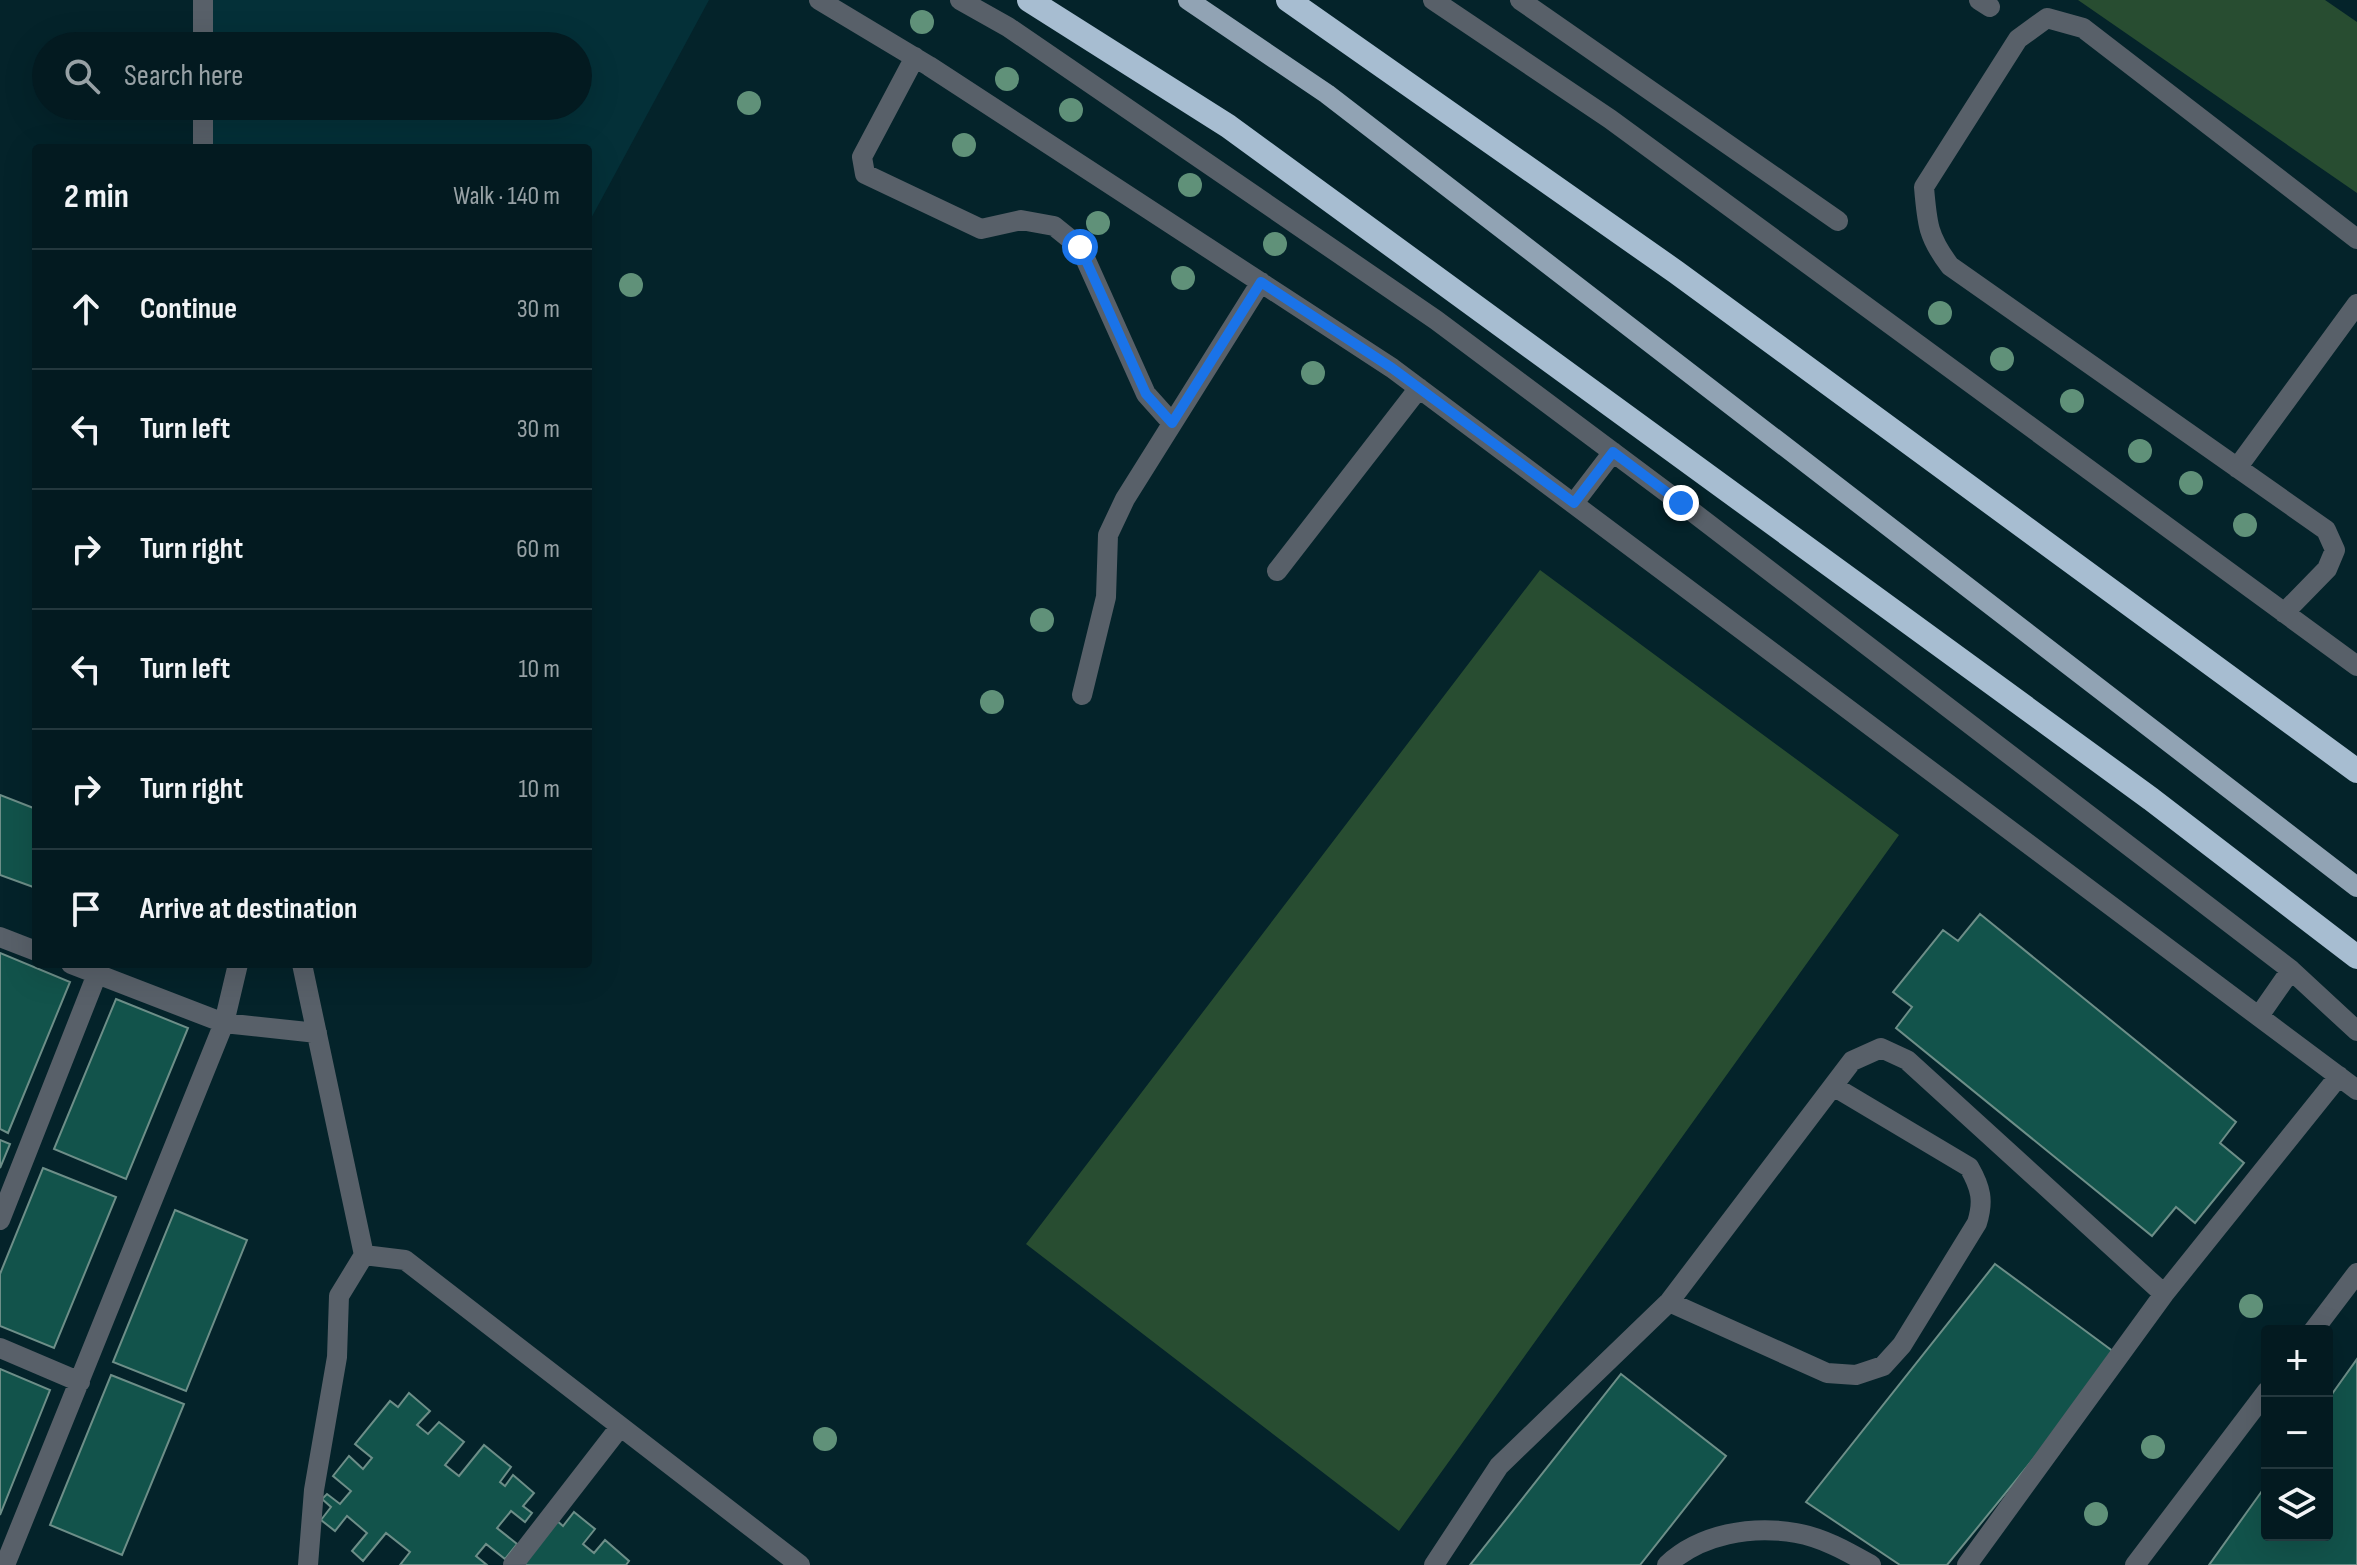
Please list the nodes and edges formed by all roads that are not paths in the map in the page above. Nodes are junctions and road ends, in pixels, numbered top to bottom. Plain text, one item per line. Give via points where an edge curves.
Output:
1 (203, 0) edge
2 (819, 0) edge
3 (960, 0) edge
4 (1029, 0) edge
5 (1188, 0) edge
6 (1288, 0) edge
7 (1433, 0) edge
8 (1520, 0) edge
9 (203, 32) edge
10 (915, 57) junction
11 (203, 120) edge
12 (203, 144) edge
13 (1838, 221) dead end
14 (2357, 239) edge
15 (1261, 282) junction
16 (2357, 304) edge
17 (1419, 388) junction
18 (1172, 423) junction
19 (1613, 452) junction
20 (2237, 468) junction
21 (1574, 503) junction
22 (1277, 571) dead end
23 (2284, 613) junction
24 (2357, 666) edge
25 (1082, 695) dead end
26 (2357, 771) edge
27 (2357, 887) edge
28 (0, 937) edge
29 (32, 949) edge
30 (2357, 957) edge
31 (81, 968) edge
32 (237, 968) edge
33 (303, 968) edge
34 (2291, 970) junction
35 (97, 974) junction
36 (2259, 1016) junction
37 (224, 1023) junction
38 (2357, 1031) edge
39 (317, 1033) junction
40 (2339, 1076) junction
41 (1833, 1086) junction
42 (2357, 1090) edge
43 (0, 1220) edge
44 (364, 1255) junction
45 (2357, 1273) edge
46 (2164, 1294) junction
47 (1669, 1302) junction
48 (2318, 1325) edge
49 (0, 1348) edge
50 (80, 1382) junction
51 (2262, 1397) edge
52 (620, 1427) junction
53 (777, 1558) edge
54 (5, 1565) edge
55 (308, 1565) edge
56 (513, 1565) edge
57 (800, 1565) edge
58 (1434, 1565) edge
59 (1667, 1565) edge
60 (1871, 1565) edge
61 (1967, 1565) edge
62 (2135, 1565) edge

1 - 9 street
2 - 10 street
3 - 19 street via 1008,27 1436,320
4 - 30 highway via 1241,135 2151,799
5 - 27 main road via 1327,94
6 - 26 highway via 1676,272
7 - 23 street via 1610,119
8 - 13 street
10 - 15 street
10 - 18 street via 862,157 865,174 981,229 1021,220 1054,226 1072,240 1080,247 1146,394
11 - 12 street
14 - 20 street via 2083,28 2047,18 2018,39 1924,187 1933,243 1950,266
15 - 17 street
15 - 18 street
16 - 20 street
17 - 21 street
17 - 22 street
18 - 25 street via 1108,535 1106,597
19 - 21 street
19 - 34 street
20 - 23 street via 2326,530 2335,550 2327,569
21 - 36 street
23 - 24 street
28 - 29 street
31 - 35 street
32 - 37 street
33 - 39 street
34 - 36 street
34 - 38 street
35 - 37 street
35 - 43 street
36 - 40 street
37 - 39 street
37 - 50 street
39 - 44 street
40 - 42 street
40 - 46 street
41 - 46 street via 1852,1061 1881,1048 1907,1060
41 - 47 street
41 - 47 street via 1969,1167 1979,1185 1983,1204 1977,1223 1902,1345 1883,1366 1856,1375 1827,1373
44 - 52 street via 405,1260
44 - 55 street via 339,1296 337,1357 314,1490
45 - 48 street
46 - 61 street
47 - 58 street via 1499,1466
49 - 50 street
50 - 54 street
51 - 62 street
52 - 53 street
52 - 56 street
53 - 57 street
59 - 60 street via 1683,1550 1756,1531 1797,1533 1835,1545

